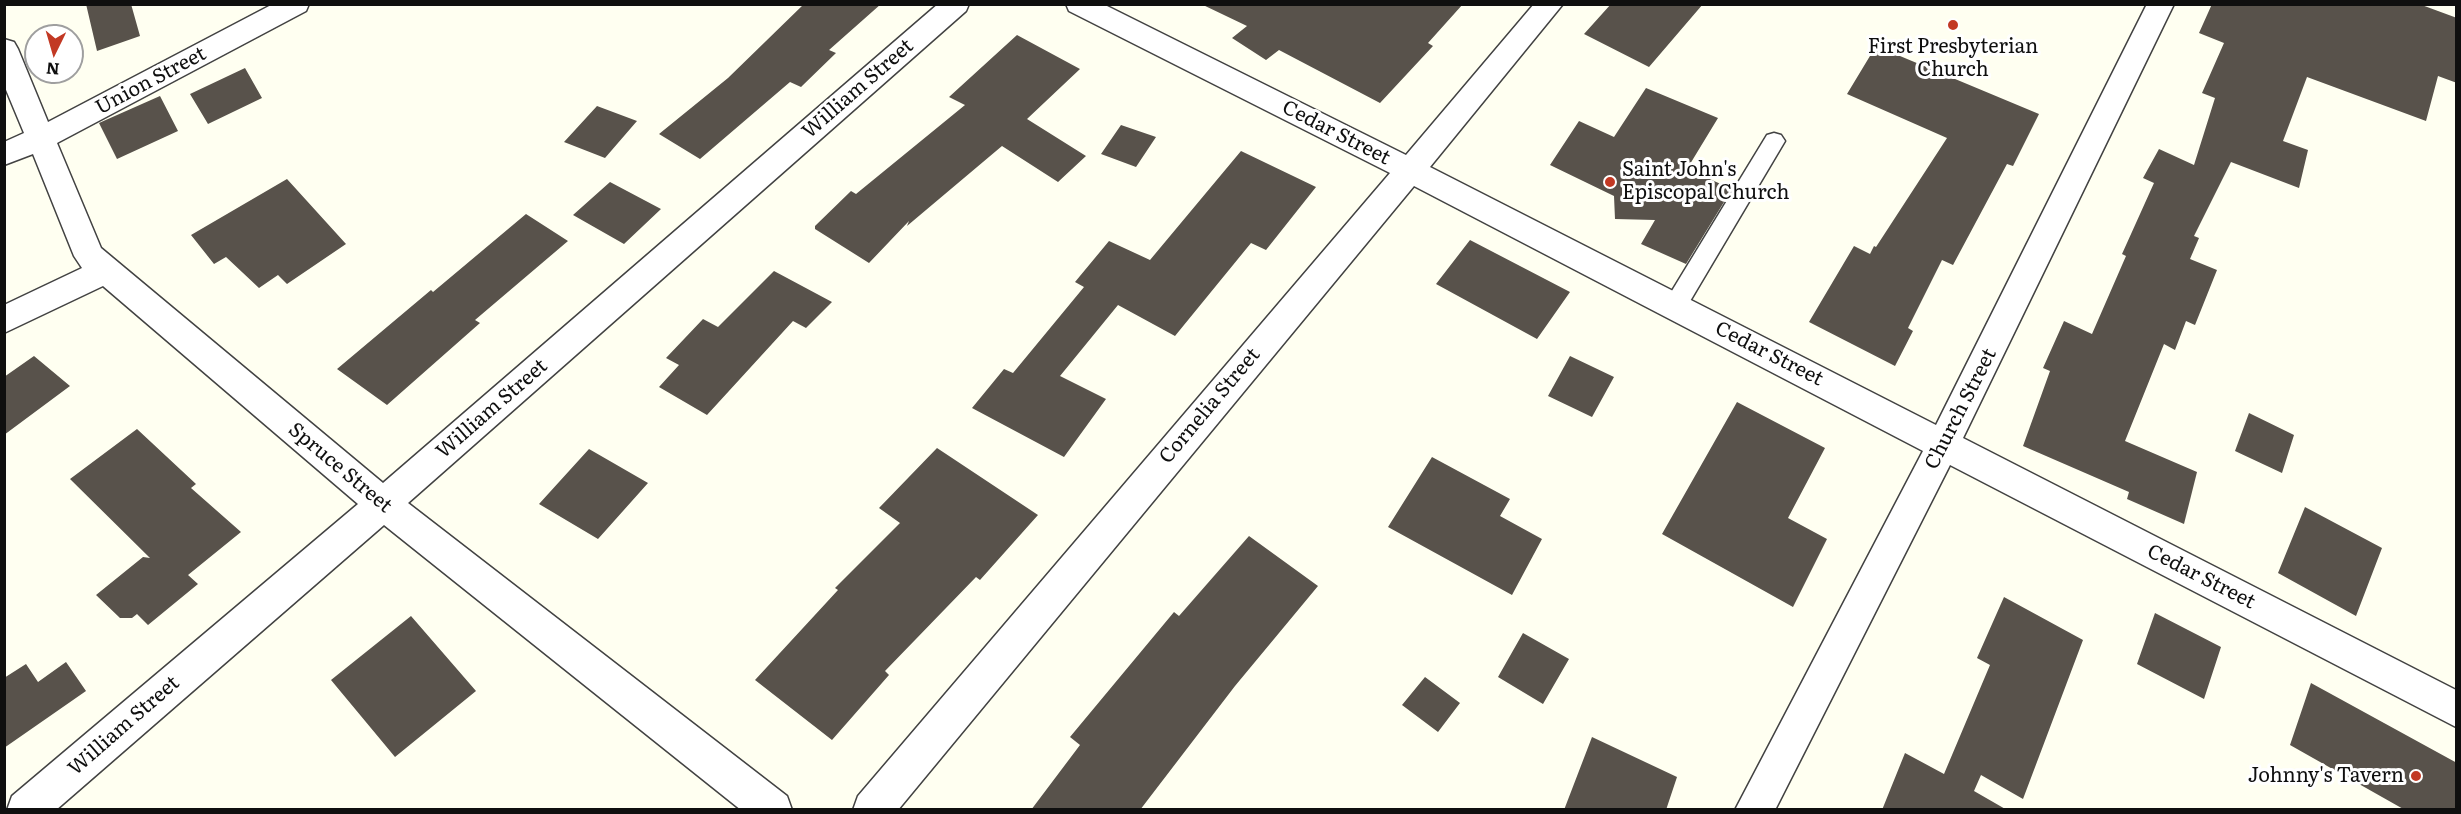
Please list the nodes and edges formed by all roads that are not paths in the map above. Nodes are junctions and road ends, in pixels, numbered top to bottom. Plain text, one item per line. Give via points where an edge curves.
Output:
1 (297, 4) edge
2 (956, 4) edge
3 (1079, 4) edge
4 (1550, 4) edge
5 (2161, 4) edge
6 (4, 49) edge
7 (42, 138) junction
8 (1774, 141) dead end
9 (4, 154) edge
10 (1410, 170) junction
11 (107, 270) junction
12 (1675, 306) junction
13 (4, 320) edge
14 (1944, 443) junction
15 (383, 504) junction
16 (2457, 709) edge
17 (26, 810) edge
18 (773, 810) edge
19 (872, 810) edge
20 (1754, 810) edge

1 - 7 street, Union Street
2 - 15 street, William Street
3 - 10 street, Cedar Street
4 - 10 street, Cornelia Street
5 - 14 street, Church Street
6 - 7 street, Spruce Street
7 - 9 street, Union Street
7 - 11 street, Spruce Street via 89,256
8 - 12 lane
10 - 12 street, Cedar Street
10 - 19 street, Cornelia Street
11 - 13 street
11 - 15 street, Spruce Street
12 - 14 street, Cedar Street
14 - 16 street, Cedar Street
14 - 20 street, Church Street
15 - 17 street, William Street
15 - 18 street, Spruce Street

